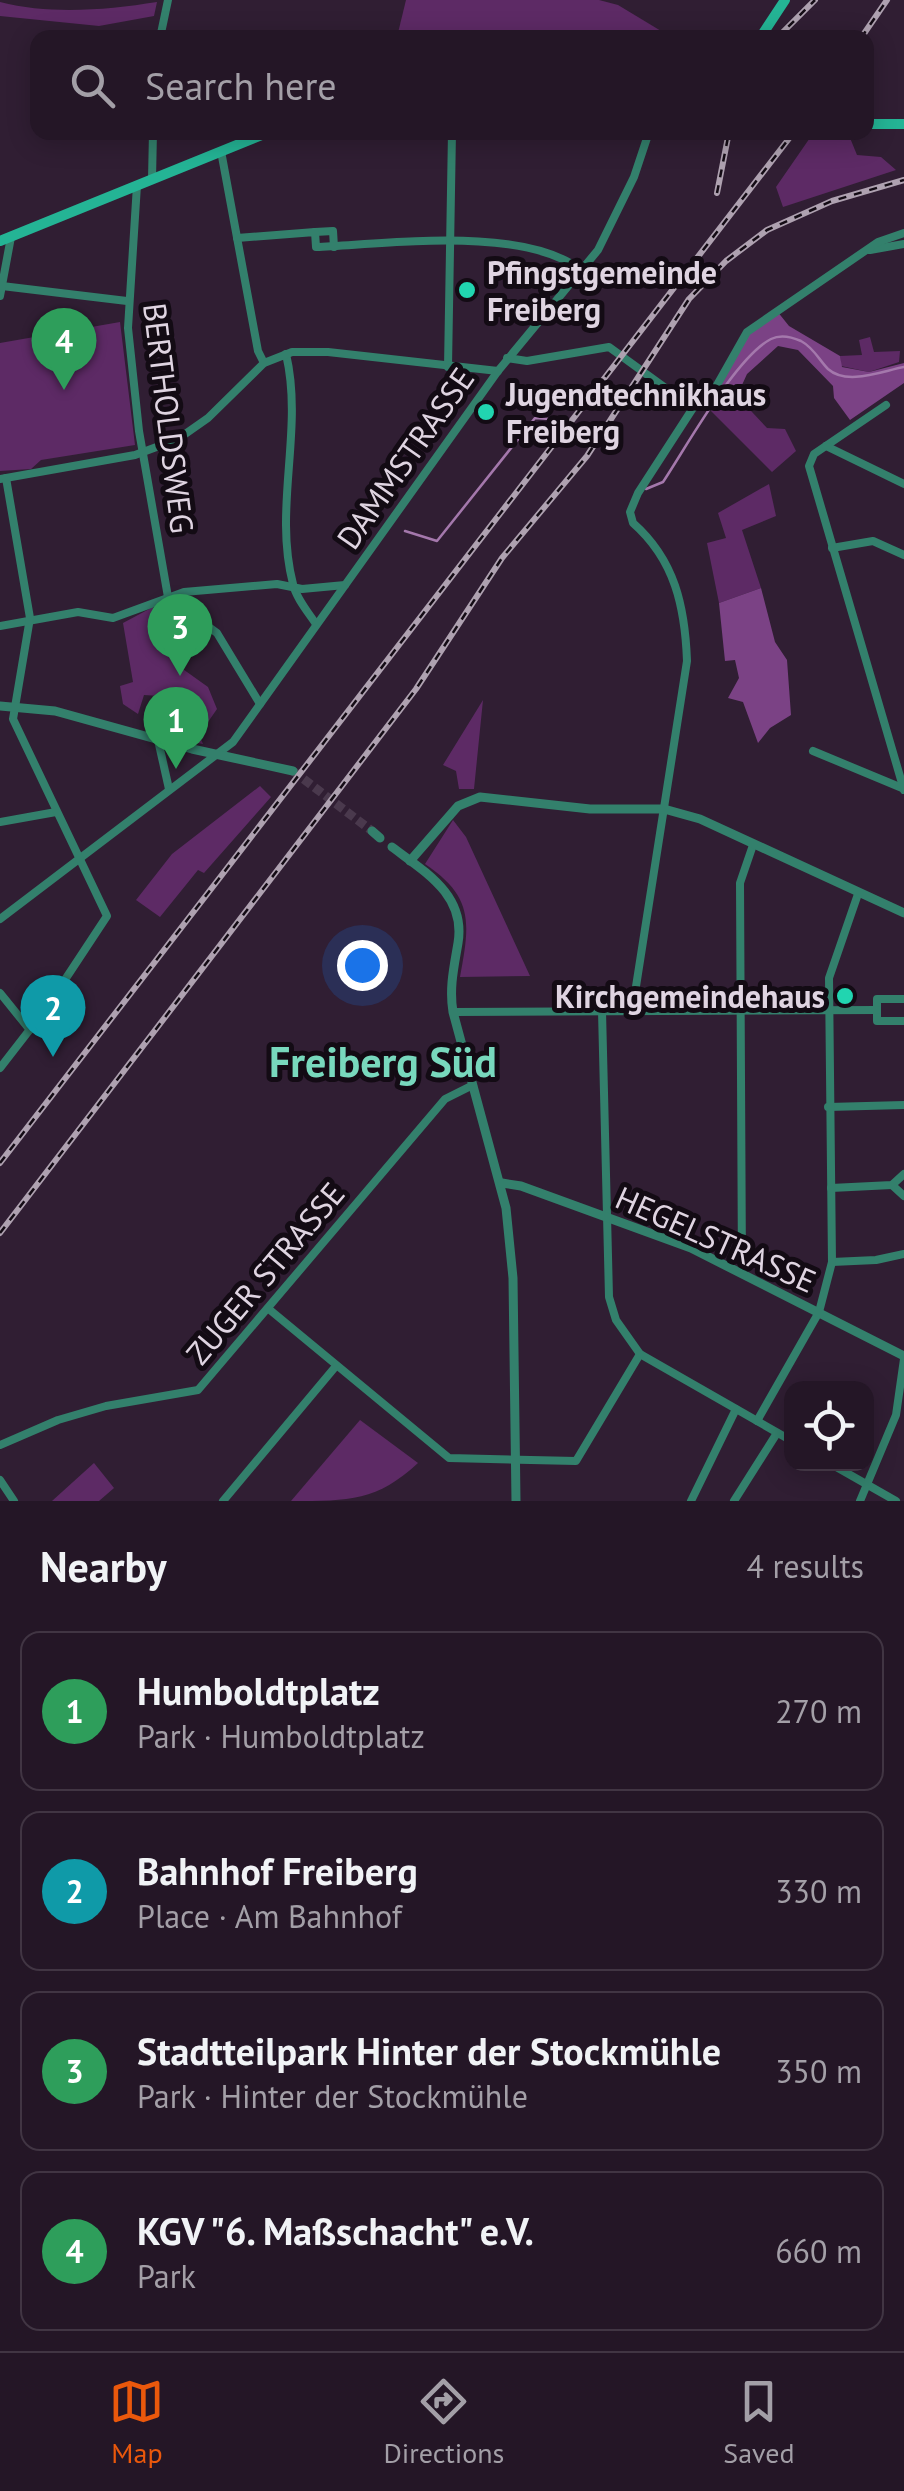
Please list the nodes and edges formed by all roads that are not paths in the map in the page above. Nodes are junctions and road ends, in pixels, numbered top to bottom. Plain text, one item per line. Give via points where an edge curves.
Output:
1 (168, 0) edge
2 (785, 0) edge
3 (162, 30) edge
4 (765, 30) edge
5 (874, 124) edge
6 (904, 124) edge
7 (153, 140) edge
8 (249, 140) edge
9 (452, 140) edge
10 (646, 140) edge
11 (221, 152) junction
12 (152, 180) junction
13 (137, 186) junction
14 (315, 232) junction
15 (904, 233) edge
16 (5, 238) edge
17 (236, 238) junction
18 (450, 243) junction
19 (904, 244) edge
20 (334, 246) junction
21 (866, 251) junction
22 (582, 271) junction
23 (1, 291) edge
24 (127, 301) junction
25 (286, 354) junction
26 (507, 358) junction
27 (264, 363) junction
28 (448, 367) junction
29 (498, 371) junction
30 (886, 405) dead end
31 (693, 408) junction
32 (826, 446) junction
33 (144, 452) junction
34 (3, 478) edge
35 (904, 484) edge
36 (832, 548) junction
37 (904, 555) edge
38 (345, 585) junction
39 (293, 587) junction
40 (168, 597) junction
41 (30, 618) junction
42 (316, 624) junction
43 (0, 626) edge
44 (260, 704) junction
45 (0, 706) edge
46 (14, 706) junction
47 (158, 740) junction
48 (812, 751) dead end
49 (218, 754) junction
50 (293, 771) tunnel mouth
51 (169, 789) junction
52 (903, 789) edge
53 (664, 808) junction
54 (56, 812) junction
55 (0, 822) edge
56 (753, 844) junction
57 (392, 847) dead end
58 (78, 858) junction
59 (410, 861) junction
60 (858, 894) junction
61 (904, 912) edge
62 (0, 919) edge
63 (0, 993) edge
64 (634, 993) junction
65 (904, 999) edge
66 (877, 1010) junction
67 (602, 1011) junction
68 (740, 1011) junction
69 (829, 1011) junction
70 (453, 1012) junction
71 (632, 1012) junction
72 (904, 1020) edge
73 (30, 1030) junction
74 (0, 1068) edge
75 (473, 1084) junction
76 (904, 1105) edge
77 (828, 1107) junction
78 (904, 1174) edge
79 (502, 1183) junction
80 (892, 1185) junction
81 (831, 1188) junction
82 (904, 1196) edge
83 (608, 1216) junction
84 (904, 1254) edge
85 (832, 1262) junction
86 (742, 1273) junction
87 (270, 1310) junction
88 (819, 1312) junction
89 (640, 1354) junction
90 (904, 1358) edge
91 (336, 1366) junction
92 (736, 1409) junction
93 (758, 1422) junction
94 (777, 1433) junction
95 (784, 1437) edge
96 (0, 1446) edge
97 (515, 1461) junction
98 (844, 1471) edge
99 (0, 1480) edge
100 (869, 1484) junction
101 (14, 1501) edge
102 (223, 1501) edge
103 (516, 1501) edge
104 (691, 1501) edge
105 (734, 1501) edge
106 (860, 1501) edge
107 (896, 1501) edge

1 - 3 street
2 - 4 main road
5 - 6 main road
7 - 12 street
8 - 11 main road
9 - 18 street
10 - 22 street, DAMMSTRASSE via 616,218
11 - 12 main road
11 - 17 street
12 - 13 main road
13 - 16 main road
13 - 24 street, BERTHOLDSWEG
14 - 17 street
14 - 20 street via 316,247
14 - 20 street via 333,231
15 - 21 street
16 - 23 street
17 - 27 street
18 - 20 street
18 - 22 street via 522,247
18 - 28 street
19 - 21 street
21 - 31 street via 747,332 716,385
22 - 26 street, DAMMSTRASSE
23 - 24 street
24 - 33 street, BERTHOLDSWEG
25 - 27 street
25 - 28 street via 328,352
25 - 39 street via 295,394 284,504
26 - 29 street, DAMMSTRASSE
26 - 31 street via 527,361 609,346
27 - 33 street via 197,427
28 - 29 street
29 - 38 street, DAMMSTRASSE
30 - 32 street
31 - 53 street via 630,512 668,566 686,634 683,700
32 - 35 street
32 - 36 street via 809,466
33 - 34 street
33 - 40 street, BERTHOLDSWEG
34 - 41 street
36 - 37 street via 873,541
36 - 52 street
38 - 39 street
38 - 42 street, DAMMSTRASSE
39 - 40 street
39 - 42 street
40 - 41 street via 113,618 78,612
40 - 44 street via 217,633
41 - 43 street
41 - 46 street
42 - 44 street, DAMMSTRASSE
44 - 49 street, DAMMSTRASSE
45 - 46 street
46 - 47 street
46 - 54 street via 13,719
47 - 49 street
47 - 51 street
48 - 52 street
49 - 50 street
49 - 51 street, DAMMSTRASSE
51 - 58 street, DAMMSTRASSE
53 - 56 street
53 - 59 street via 480,797 458,806
53 - 64 street
54 - 55 street
54 - 58 street
56 - 60 street
56 - 68 street via 740,884
57 - 59 street
58 - 62 street, DAMMSTRASSE
58 - 73 street via 107,916
59 - 70 street via 456,908
60 - 61 street
60 - 69 street via 829,978
63 - 73 street
64 - 67 street via 612,994
64 - 71 street
65 - 66 street via 877,999
66 - 69 street
66 - 72 street via 877,1020
67 - 70 street
67 - 71 street
67 - 83 street
68 - 69 street
68 - 71 street
68 - 86 street
69 - 77 street
70 - 75 street
73 - 74 street
75 - 79 street
75 - 87 street, ZUGER STRASSE via 445,1099
76 - 77 street
77 - 81 street
78 - 80 street
79 - 83 street, HEGELSTRASSE
79 - 97 street via 512,1260
80 - 81 street
80 - 82 street
81 - 85 street
83 - 86 street, HEGELSTRASSE
83 - 89 street via 609,1297
84 - 85 street
85 - 88 street
86 - 88 street, HEGELSTRASSE
87 - 91 street
87 - 96 street, ZUGER STRASSE via 198,1390 106,1406
88 - 90 street, HEGELSTRASSE
88 - 93 street
89 - 92 street
89 - 97 street via 576,1460
90 - 100 street via 896,1415
91 - 97 street via 450,1458
91 - 102 street
92 - 93 street
92 - 104 street
93 - 94 street
94 - 95 street
94 - 105 street
97 - 103 street
98 - 100 street
99 - 101 street
100 - 106 street
100 - 107 street

